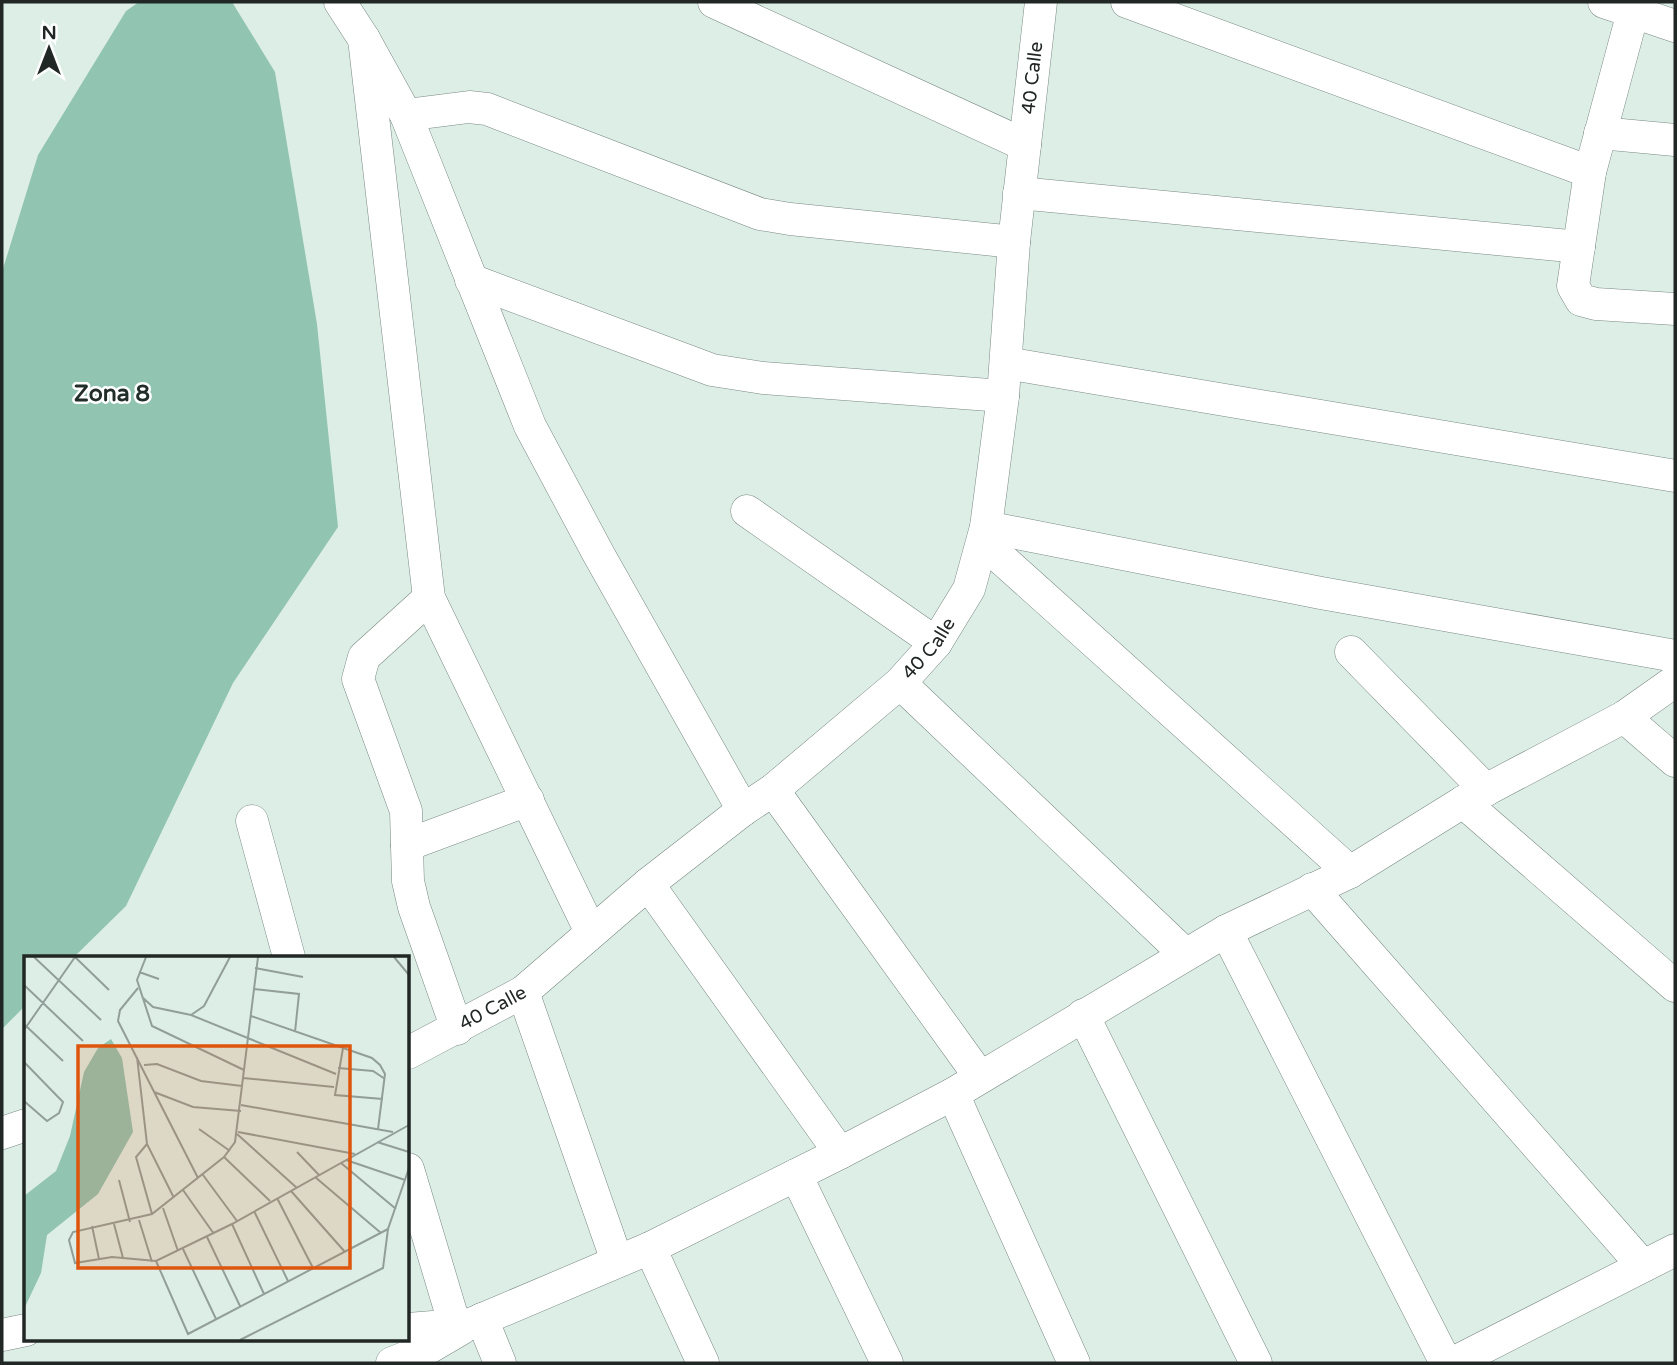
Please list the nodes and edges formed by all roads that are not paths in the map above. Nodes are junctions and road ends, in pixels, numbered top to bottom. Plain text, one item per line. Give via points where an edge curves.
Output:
1 (340, 2) edge
2 (714, 2) edge
3 (1041, 2) edge
4 (1127, 2) edge
5 (1604, 2) edge
6 (1633, 12) junction
7 (1675, 26) edge
8 (364, 39) junction
9 (406, 116) junction
10 (1600, 133) junction
11 (1675, 139) edge
12 (1025, 145) junction
13 (1590, 172) junction
14 (1019, 193) junction
15 (1014, 242) junction
16 (1579, 247) junction
17 (471, 280) junction
18 (1675, 309) edge
19 (1006, 363) junction
20 (1003, 396) junction
21 (1675, 476) edge
22 (747, 511) dead end
23 (985, 534) junction
24 (429, 598) junction
25 (936, 643) junction
26 (1351, 652) dead end
27 (1675, 656) edge
28 (900, 683) junction
29 (1667, 695) edge
30 (1624, 717) junction
31 (1675, 761) edge
32 (773, 790) junction
33 (1475, 796) junction
34 (528, 800) junction
35 (743, 810) junction
36 (252, 821) dead end
37 (407, 845) junction
38 (1350, 872) junction
39 (648, 884) junction
40 (1312, 889) junction
41 (1226, 931) junction
42 (591, 932) junction
43 (1185, 954) junction
44 (289, 956) edge
45 (1675, 986) edge
46 (523, 992) junction
47 (1083, 1015) junction
48 (457, 1029) junction
49 (410, 1053) edge
50 (980, 1077) junction
51 (953, 1094) junction
52 (24, 1126) edge
53 (2, 1133) edge
54 (840, 1153) junction
55 (410, 1174) edge
56 (796, 1175) junction
57 (650, 1248) junction
58 (1675, 1250) edge
59 (617, 1261) junction
60 (1643, 1266) junction
61 (469, 1323) junction
62 (410, 1329) edge
63 (24, 1330) edge
64 (2, 1335) edge
65 (393, 1363) edge
66 (500, 1363) edge
67 (703, 1363) edge
68 (887, 1363) edge
69 (1074, 1363) edge
70 (1256, 1363) edge
71 (1446, 1363) edge
72 (1453, 1363) edge

1 - 8 street
2 - 12 street
3 - 12 street, 40 Calle
4 - 13 street
5 - 6 street
6 - 7 street
6 - 10 street
8 - 9 street
8 - 24 street
9 - 15 street via 487,109 760,214
9 - 17 street
10 - 11 street
10 - 13 street
12 - 14 street, 40 Calle
13 - 16 street
14 - 15 street, 40 Calle
14 - 16 street
15 - 19 street, 40 Calle
16 - 18 street via 1573,286 1581,300
17 - 20 street via 712,370
17 - 35 street via 530,426
19 - 20 street, 40 Calle
19 - 21 street
20 - 23 street, 40 Calle
22 - 25 street
23 - 25 street, 40 Calle via 969,589
23 - 27 street
23 - 38 street
24 - 34 street
24 - 37 street via 364,657 358,679 406,811
25 - 28 street, 40 Calle
26 - 33 street
28 - 32 street, 40 Calle
28 - 43 street
29 - 30 street
30 - 31 street
30 - 33 street
32 - 35 street, 40 Calle
32 - 50 street
33 - 38 street
33 - 45 street
34 - 37 street
34 - 42 street
35 - 39 street, 40 Calle
36 - 44 street
37 - 48 street via 414,907
38 - 40 street
39 - 42 street, 40 Calle
39 - 54 street
40 - 41 street
40 - 60 street
41 - 43 street
41 - 71 street
42 - 46 street, 40 Calle
43 - 47 street
46 - 48 street, 40 Calle
46 - 59 street
47 - 50 street
47 - 70 street
48 - 49 street, 40 Calle
50 - 51 street
51 - 54 street
51 - 69 street
52 - 53 street
54 - 56 street
55 - 61 street
56 - 57 street
56 - 68 street
57 - 59 street
57 - 67 street
58 - 60 street
59 - 61 street
60 - 72 street
61 - 62 street
61 - 65 street
61 - 66 street
63 - 64 street

